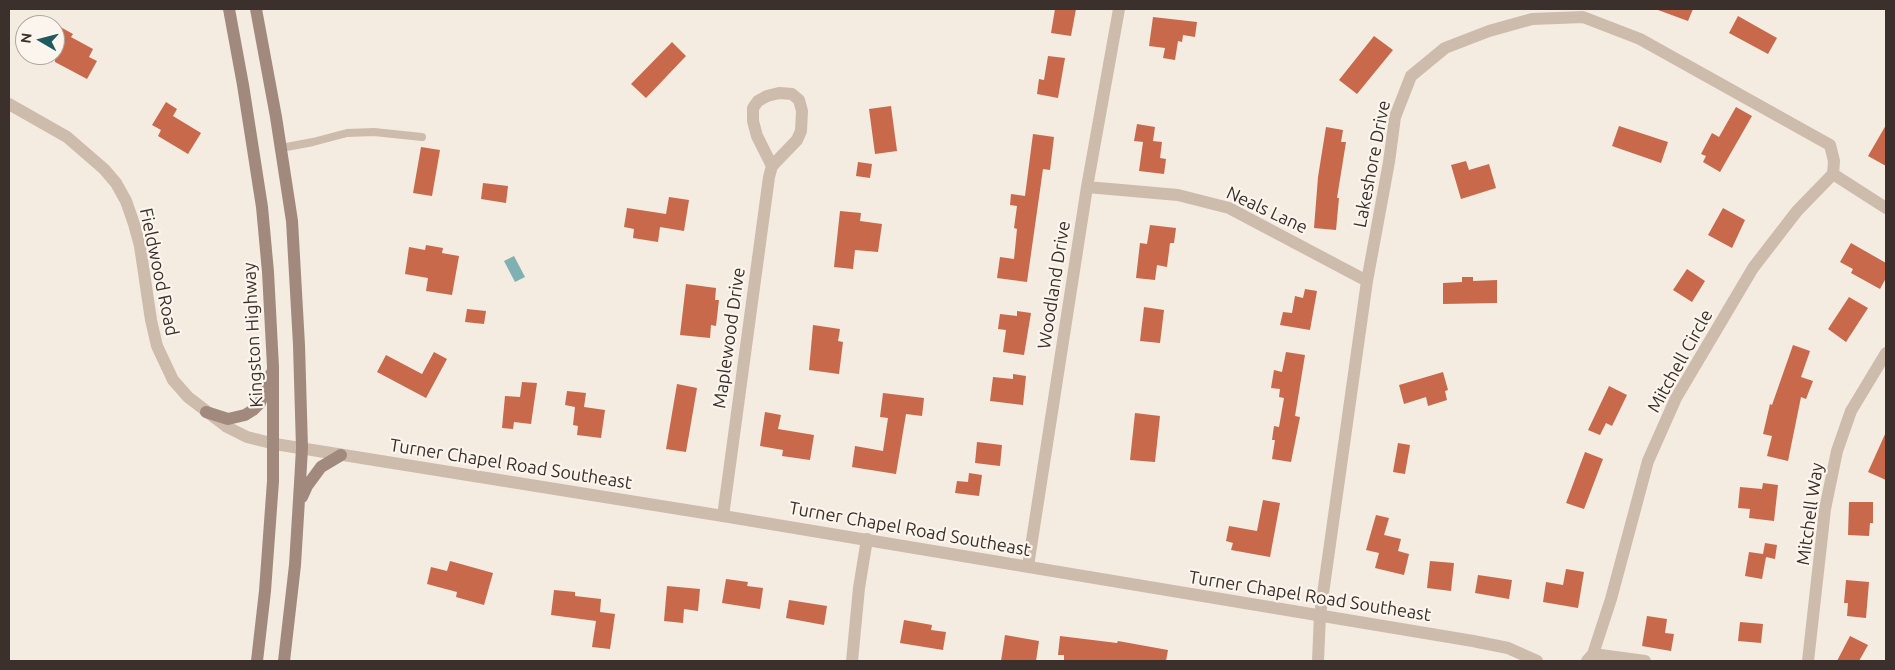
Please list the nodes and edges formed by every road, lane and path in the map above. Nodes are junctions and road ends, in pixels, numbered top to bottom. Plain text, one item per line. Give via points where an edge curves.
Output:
1 (229, 9) edge
2 (256, 9) edge
3 (267, 9) edge
4 (1119, 9) edge
5 (261, 32) junction
6 (9, 104) edge
7 (422, 137) dead end
8 (281, 148) junction
9 (772, 166) junction
10 (1833, 174) junction
11 (1086, 187) junction
12 (1886, 208) edge
13 (1367, 281) junction
14 (1886, 353) edge
15 (274, 367) junction
16 (206, 412) junction
17 (274, 444) junction
18 (302, 448) junction
19 (341, 455) junction
20 (299, 504) junction
21 (723, 516) junction
22 (868, 539) junction
23 (1028, 566) junction
24 (1320, 615) junction
25 (260, 639) junction
26 (1590, 658) edge
27 (251, 661) edge
28 (257, 661) edge
29 (284, 661) edge
30 (852, 661) edge
31 (1318, 661) edge
32 (1538, 661) edge
33 (1645, 661) edge
34 (1808, 661) edge

1 - 15 main road, Kingston Highway via 262,207
2 - 5 main road
3 - 5 main road
4 - 11 street, Woodland Drive
5 - 8 main road
6 - 16 street, Fieldwood Road via 67,137 116,183 126,201 140,246 156,346 174,380 188,398
7 - 8 lane via 374,132 347,134
8 - 18 main road via 292,221 297,292
9 - 9 street via 801,132 802,111 799,100 792,94 767,96 753,108 757,136
9 - 21 street, Maplewood Drive
10 - 12 street
10 - 13 street, Lakeshore Drive via 1830,145 1640,39 1582,17 1532,19 1488,31 1445,48 1411,76 1395,117
10 - 26 street, Mitchell Circle via 1797,211 1753,268 1676,398 1648,461 1611,599
11 - 13 street, Neals Lane via 1178,195 1229,208
11 - 23 street, Woodland Drive
13 - 24 street, Lakeshore Drive
14 - 34 street, Mitchell Way via 1851,411 1837,451 1824,509
15 - 16 main road via 260,403 253,410 228,419
15 - 17 main road, Kingston Highway
16 - 17 street, Fieldwood Road via 247,437
17 - 18 street, Turner Chapel Road Southeast
17 - 25 main road, Kingston Highway
18 - 19 street, Turner Chapel Road Southeast
18 - 20 main road
19 - 20 main road via 321,467
19 - 21 street, Turner Chapel Road Southeast
20 - 29 main road
21 - 22 street, Turner Chapel Road Southeast
22 - 23 street, Turner Chapel Road Southeast
22 - 30 street via 859,588
23 - 24 street, Turner Chapel Road Southeast
24 - 31 street, Lakeshore Drive
24 - 32 street, Turner Chapel Road Southeast via 1490,644
25 - 27 street
25 - 28 main road, Kingston Highway
26 - 33 street, Mitchell Circle

